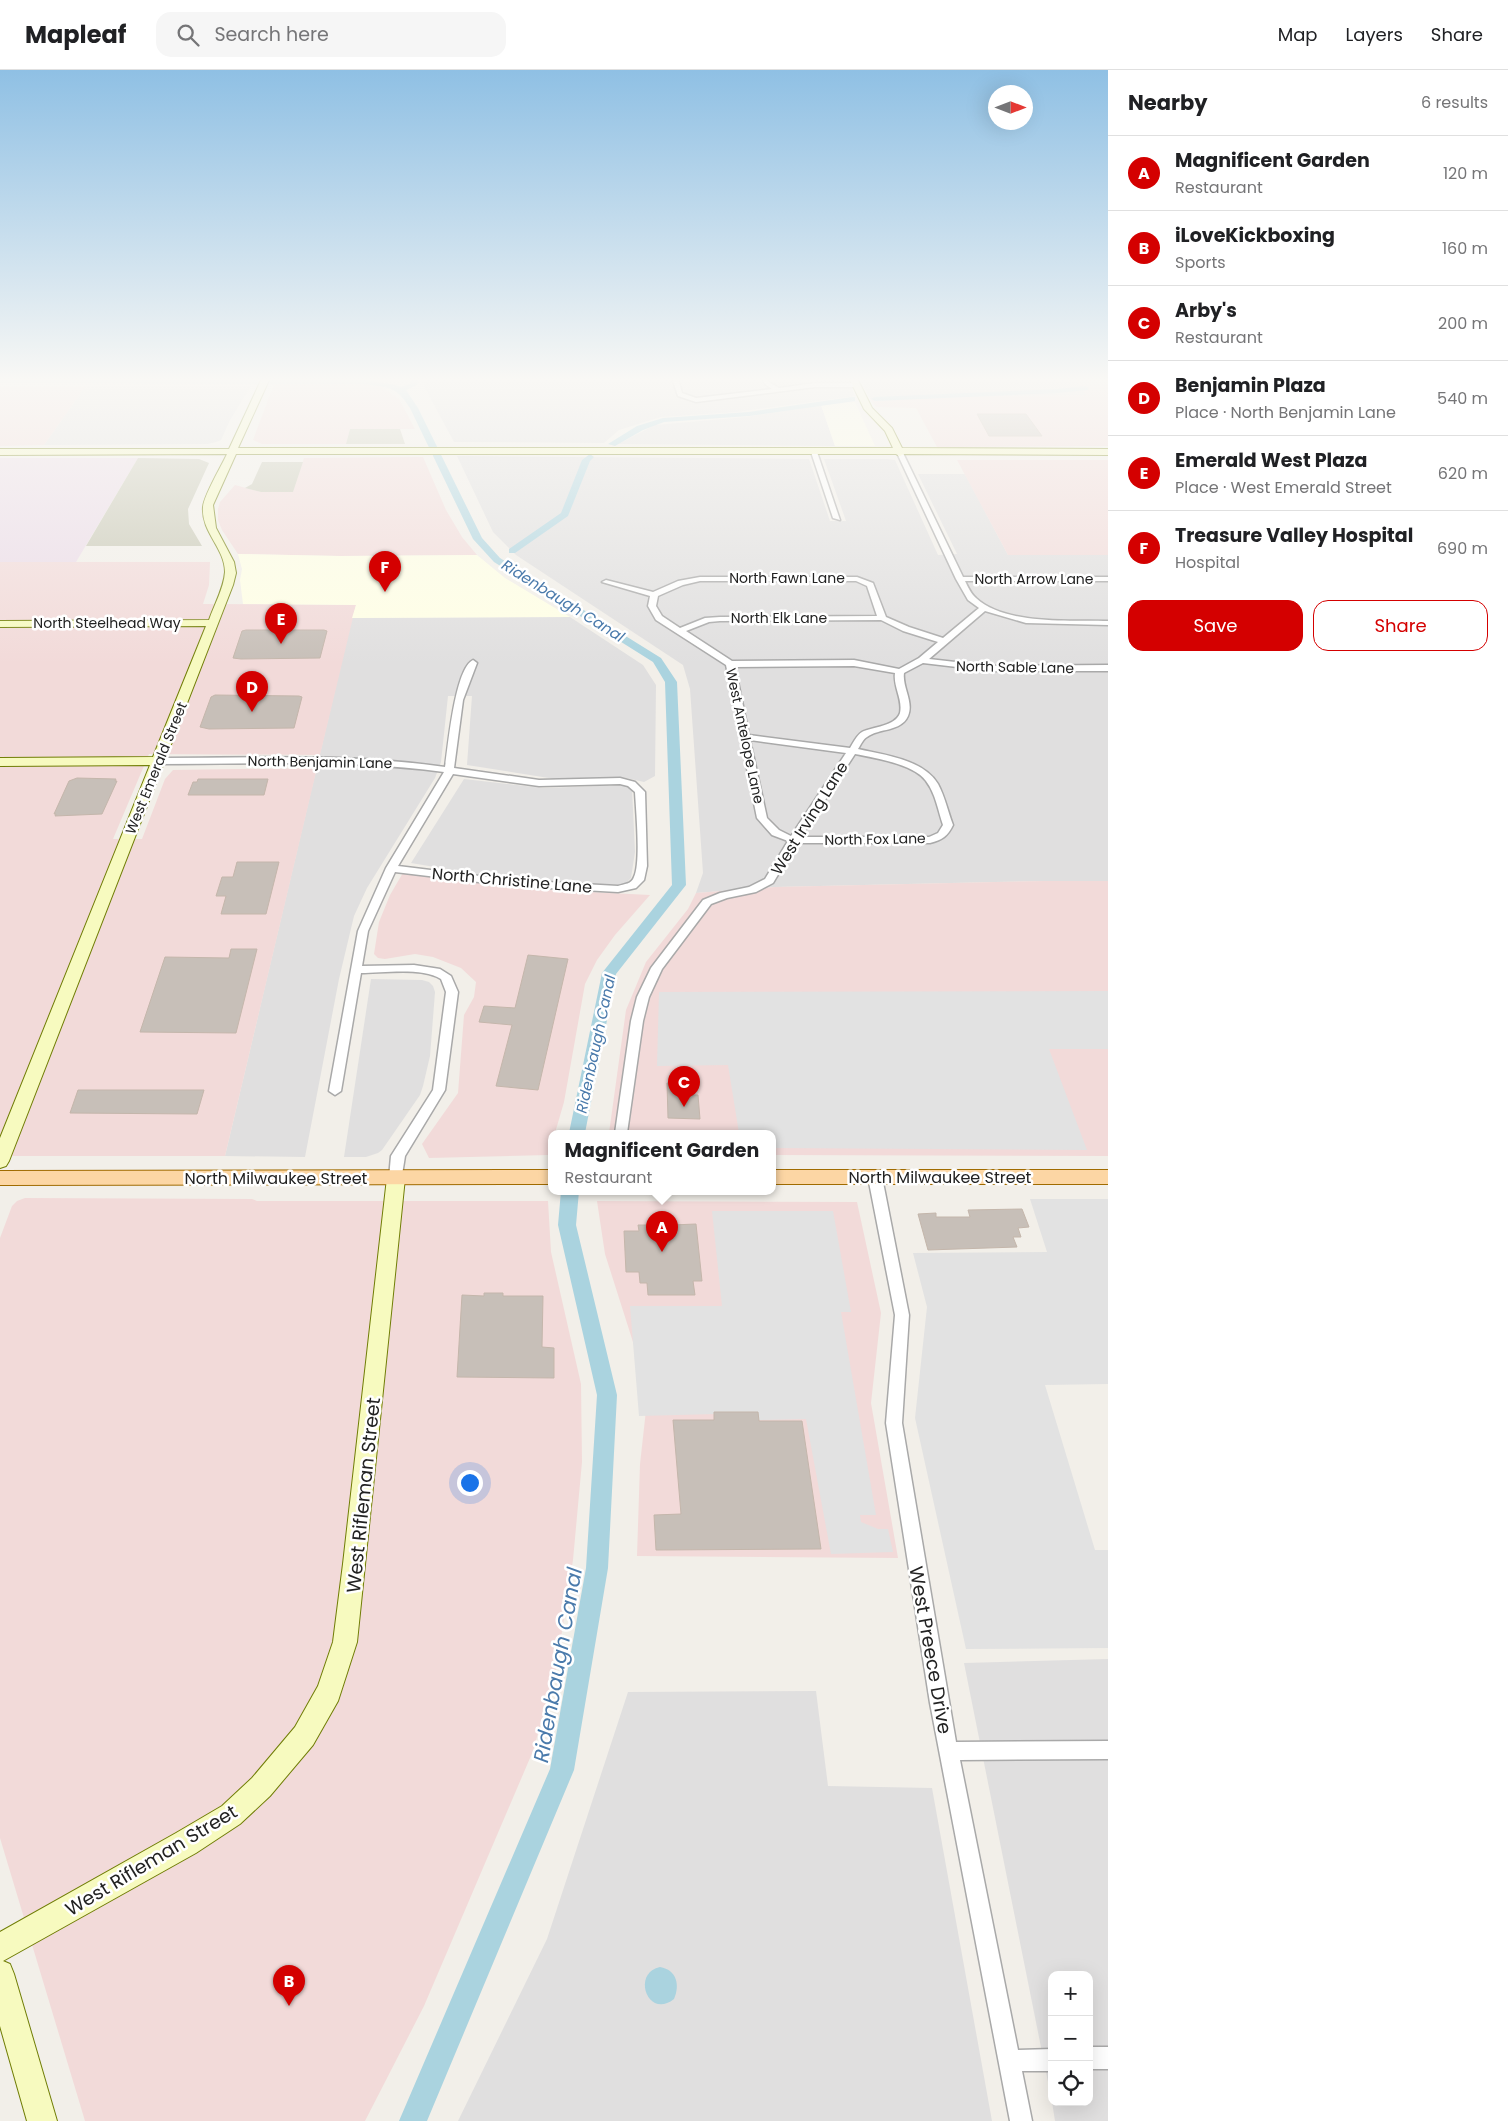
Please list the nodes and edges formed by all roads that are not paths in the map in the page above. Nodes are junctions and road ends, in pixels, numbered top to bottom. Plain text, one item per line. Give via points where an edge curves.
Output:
1 (222, 474) edge
2 (822, 474) edge
3 (910, 474) edge
4 (837, 518) dead end
5 (960, 579) junction
6 (1108, 579) edge
7 (606, 582) dead end
8 (654, 595) junction
9 (984, 608) junction
10 (882, 618) junction
11 (214, 623) junction
12 (1108, 623) edge
13 (0, 624) edge
14 (679, 630) junction
15 (943, 641) junction
16 (922, 660) junction
17 (473, 663) dead end
18 (730, 664) junction
19 (1108, 668) edge
20 (900, 672) junction
21 (746, 737) junction
22 (850, 751) junction
23 (159, 761) junction
24 (0, 762) edge
25 (449, 770) junction
26 (794, 840) junction
27 (392, 868) junction
28 (632, 886) joint
29 (356, 970) junction
30 (335, 1091) dead end
31 (621, 1130) edge
32 (0, 1162) edge
33 (548, 1177) edge
34 (776, 1177) edge
35 (875, 1177) junction
36 (1108, 1177) edge
37 (0, 1178) edge
38 (396, 1178) junction
39 (1108, 1750) edge
40 (948, 1751) junction
41 (0, 1948) edge
42 (0, 1974) edge
43 (1093, 2058) edge
44 (1108, 2058) edge
45 (1048, 2060) edge
46 (1009, 2061) junction
47 (42, 2121) edge
48 (1021, 2121) edge

1 - 11 main road, West Emerald Street via 207,510 209,525 228,557 232,574
2 - 4 street
3 - 5 street
5 - 6 street, North Arrow Lane
5 - 9 street via 970,598
7 - 8 street
8 - 10 street, North Fawn Lane via 681,582 700,579 857,579 870,585
8 - 14 street, West Antelope Lane via 652,606 658,618
9 - 12 street via 1026,621
9 - 15 street
10 - 14 street, North Elk Lane via 720,619
10 - 15 street
11 - 13 main road, North Steelhead Way
11 - 23 main road, West Emerald Street
14 - 18 street, West Antelope Lane
15 - 16 street
16 - 19 street, North Sable Lane via 970,668
16 - 20 street
17 - 25 street via 459,700
18 - 20 street via 854,663
18 - 21 street, West Antelope Lane
20 - 22 street, West Irving Lane via 904,715 897,723 863,735
21 - 22 street, North Fox Lane
21 - 26 street, West Antelope Lane via 762,818 779,836
22 - 26 street, West Irving Lane
22 - 26 street, North Fox Lane via 908,765 924,773 933,782 948,825 946,831 930,840
23 - 24 main road, North Benjamin Lane
23 - 25 street, North Benjamin Lane via 356,761
23 - 32 main road, West Emerald Street
25 - 27 street
25 - 28 street, North Benjamin Lane via 539,783 620,781 637,786 640,792 642,866 639,880
26 - 31 street, West Irving Lane via 764,885 707,902 657,968 643,997 637,1021
27 - 28 street, North Christine Lane via 512,884 618,889
27 - 29 street via 363,931
29 - 30 street
29 - 38 street, West Rifleman Street via 426,970 442,975 452,992 439,1090 398,1156
33 - 38 main road, North Milwaukee Street
34 - 35 main road, North Milwaukee Street
35 - 36 main road, North Milwaukee Street
35 - 40 street, West Preece Drive via 902,1315 894,1423
37 - 38 main road, North Milwaukee Street
38 - 41 main road, West Rifleman Street via 356,1564 345,1642 329,1692 304,1736 261,1788 231,1815
39 - 40 street
40 - 46 street, West Preece Drive
42 - 47 main road
43 - 44 street
45 - 46 street
46 - 48 street, West Preece Drive

